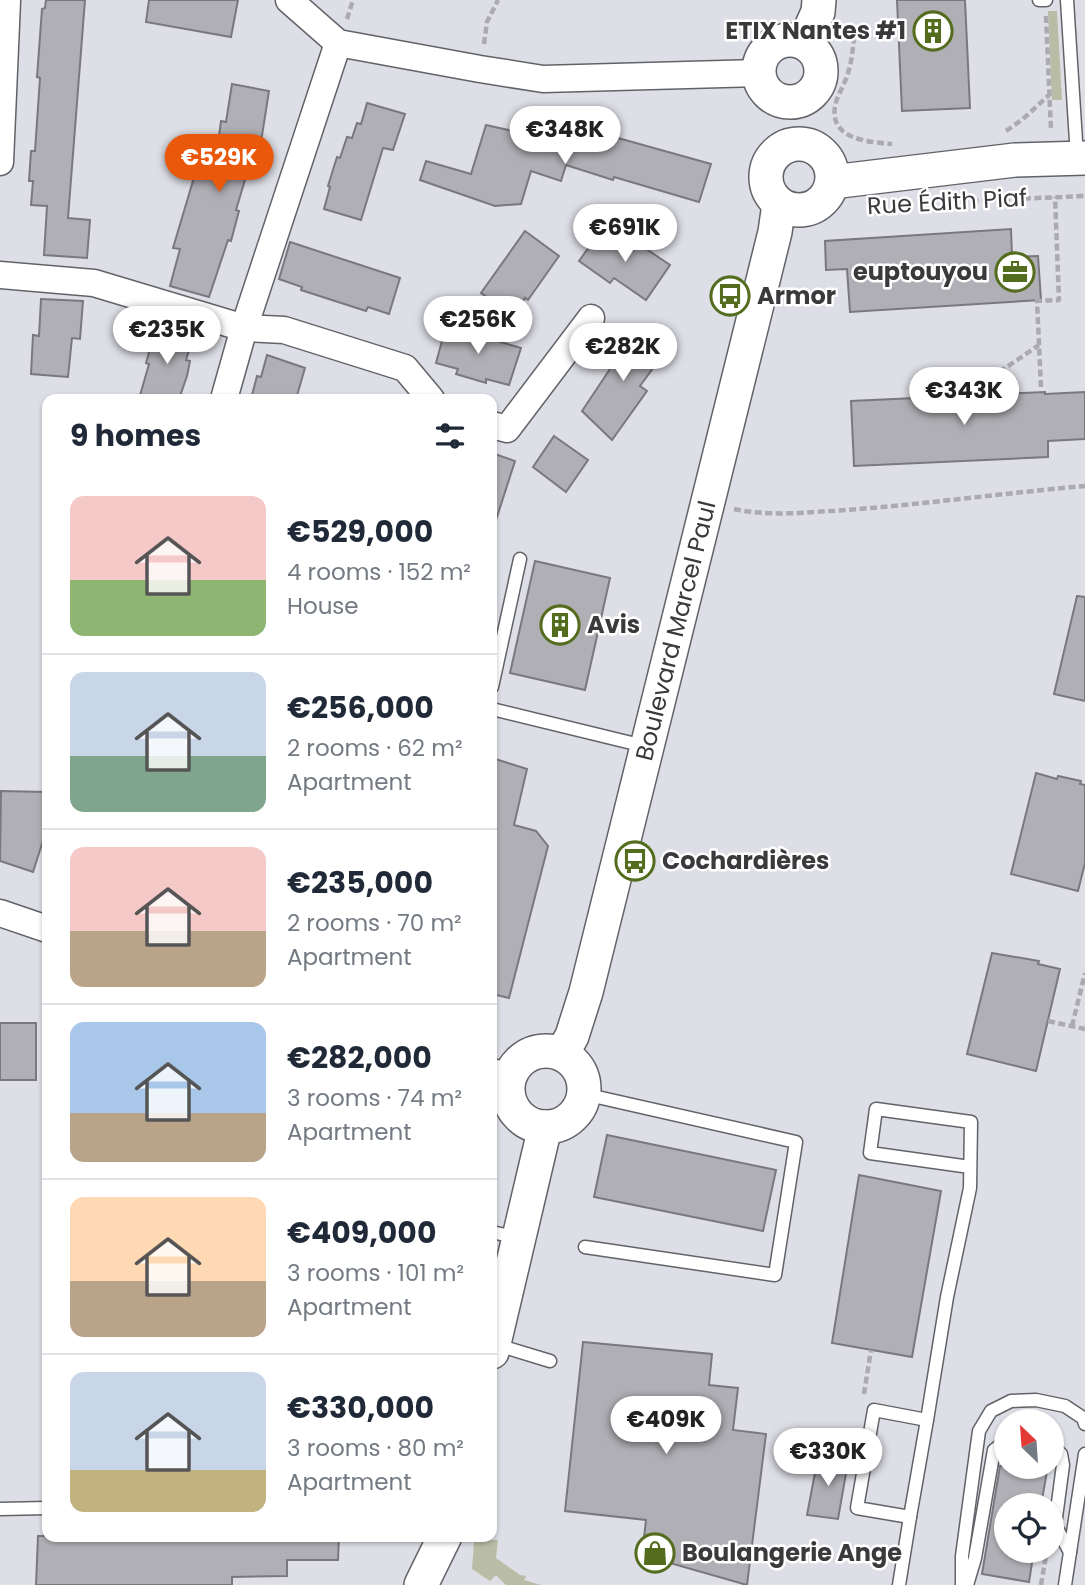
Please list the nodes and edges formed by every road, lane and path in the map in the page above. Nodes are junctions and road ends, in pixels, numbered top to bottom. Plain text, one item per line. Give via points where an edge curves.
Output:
1 (5, 0) edge
2 (289, 0) edge
3 (498, 0) edge
4 (819, 0) edge
5 (1039, 0) edge
6 (1045, 0) edge
7 (1067, 0) edge
8 (855, 26) dead end
9 (338, 43) junction
10 (804, 43) junction
11 (480, 69) junction
12 (768, 86) junction
13 (812, 93) junction
14 (1049, 95) junction
15 (996, 137) dead end
16 (895, 144) dead end
17 (818, 150) junction
18 (1080, 151) edge
19 (772, 157) junction
20 (0, 162) edge
21 (832, 182) junction
22 (1085, 196) edge
23 (1055, 197) junction
24 (779, 204) junction
25 (915, 204) dead end
26 (0, 275) edge
27 (591, 318) dead end
28 (244, 328) junction
29 (1039, 345) junction
30 (982, 384) dead end
31 (1041, 387) dead end
32 (225, 394) edge
33 (427, 394) edge
34 (497, 426) edge
35 (1085, 486) edge
36 (709, 504) junction
37 (520, 559) dead end
38 (497, 664) edge
39 (497, 710) edge
40 (648, 747) junction
41 (0, 913) edge
42 (42, 927) edge
43 (1085, 973) edge
44 (1048, 1021) dead end
45 (1072, 1026) junction
46 (1085, 1029) edge
47 (562, 1054) junction
48 (500, 1074) edge
49 (584, 1094) junction
50 (545, 1127) junction
51 (970, 1167) junction
52 (505, 1235) edge
53 (585, 1247) dead end
54 (497, 1310) edge
55 (497, 1349) edge
56 (550, 1360) dead end
57 (927, 1420) junction
58 (1085, 1424) edge
59 (994, 1450) edge
60 (1085, 1454) edge
61 (1061, 1479) edge
62 (42, 1508) edge
63 (0, 1509) edge
64 (910, 1517) junction
65 (442, 1542) edge
66 (450, 1542) edge
67 (1070, 1552) junction
68 (1045, 1563) edge
69 (421, 1585) edge
70 (447, 1585) edge
71 (899, 1585) edge
72 (962, 1585) edge
73 (967, 1585) edge
74 (1041, 1585) edge
75 (1066, 1585) edge

1 - 20 street
2 - 9 street
3 - 11 path via 487,22
4 - 10 street
5 - 6 lane
6 - 14 path
7 - 18 lane
8 - 16 path via 851,61 836,100 837,121 841,130 864,142
9 - 11 street
9 - 28 street
10 - 12 street via 783,41 765,52 761,62
10 - 13 street via 821,66
11 - 12 street via 543,79
12 - 13 street via 796,102
12 - 19 street
13 - 17 street
14 - 15 path
14 - 18 path via 1051,138
17 - 19 street via 799,144
17 - 21 street via 830,164
18 - 21 street, Rue Édith Piaf
19 - 24 street via 765,177
21 - 24 street via 824,198 810,209
22 - 23 path, Rue Édith Piaf
23 - 25 path, Rue Édith Piaf
23 - 29 path via 1059,300 1037,301
24 - 36 street, Boulevard Marcel Paul
26 - 28 street via 94,283
27 - 34 street via 507,429
28 - 32 street
28 - 33 street via 284,330 405,368
29 - 30 path
29 - 31 path
35 - 36 path via 929,504 784,513 757,514
36 - 40 street, Boulevard Marcel Paul
37 - 38 lane
39 - 40 lane
40 - 47 street, Boulevard Marcel Paul via 586,992
41 - 42 street
43 - 45 path
44 - 45 path
45 - 46 path
47 - 48 street via 546,1050 530,1054
47 - 49 street via 580,1070
48 - 50 street via 515,1111 528,1123
49 - 50 street via 568,1121
49 - 53 lane via 796,1142 775,1275
50 - 52 street
51 - 51 lane via 971,1122 876,1109 870,1153
51 - 57 lane via 970,1188
52 - 54 street
55 - 56 lane
57 - 64 lane
57 - 64 lane via 874,1410 869,1435 857,1508
58 - 72 lane via 1065,1406 1036,1400 1011,1401 991,1411 979,1431
59 - 73 lane
60 - 67 lane
61 - 67 lane via 1055,1525
62 - 63 lane
64 - 71 lane
65 - 69 street
66 - 70 street
67 - 75 lane
68 - 74 path

